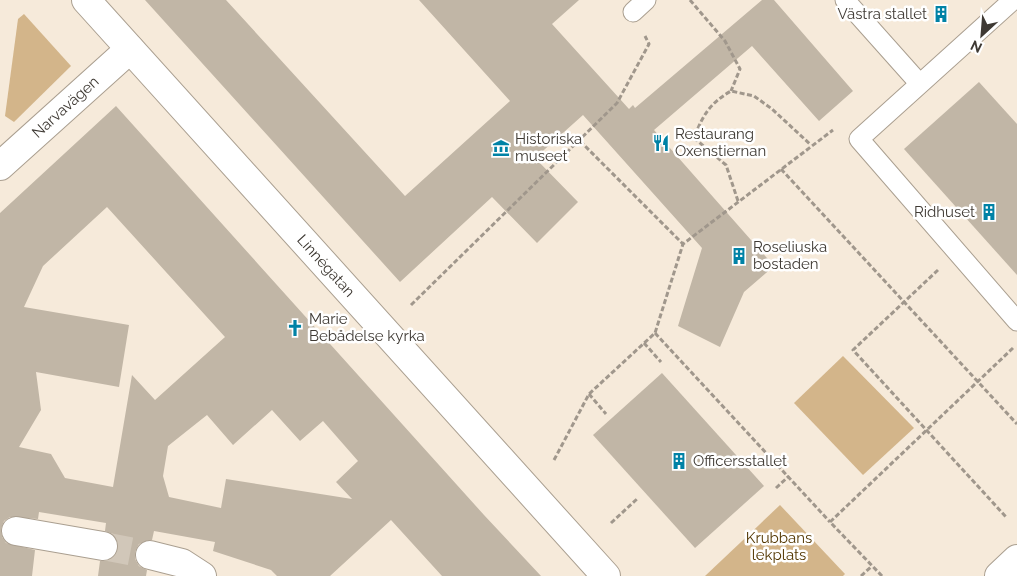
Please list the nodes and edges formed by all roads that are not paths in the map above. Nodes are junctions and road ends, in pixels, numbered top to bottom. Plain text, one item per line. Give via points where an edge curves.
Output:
1 (86, 0) edge
2 (845, 0) edge
3 (1014, 0) edge
4 (130, 49) junction
5 (919, 83) junction
6 (0, 166) edge
7 (1017, 321) edge
8 (16, 531) dead end
9 (102, 546) tunnel mouth
10 (150, 555) tunnel mouth
11 (1017, 559) edge
12 (202, 576) edge
13 (606, 576) edge
14 (999, 576) edge

1 - 4 street, Linnégatan
2 - 5 lane
3 - 5 lane
4 - 6 street, Narvavägen
4 - 13 street, Linnégatan
5 - 7 lane via 858,139
8 - 9 street
10 - 12 street via 182,563
11 - 14 street

